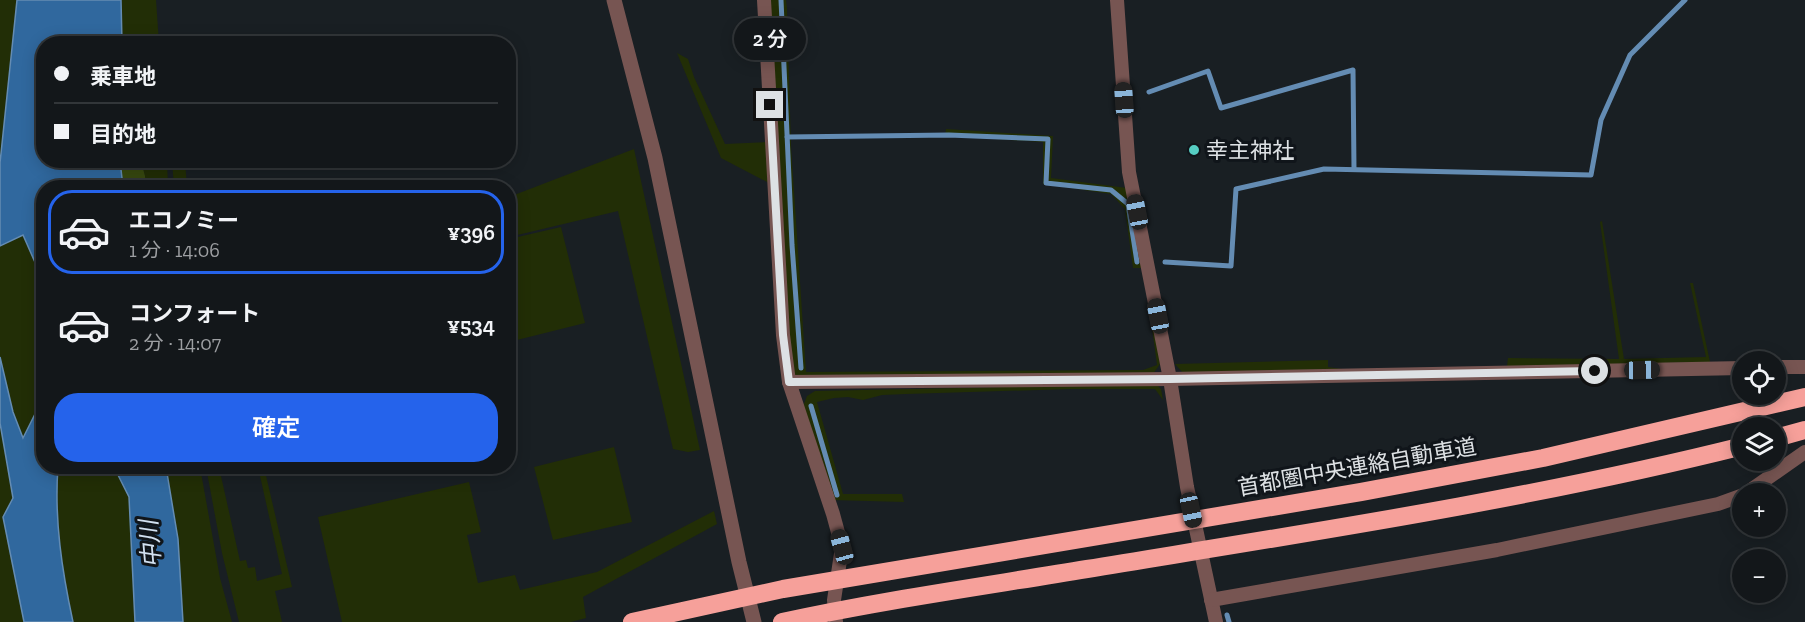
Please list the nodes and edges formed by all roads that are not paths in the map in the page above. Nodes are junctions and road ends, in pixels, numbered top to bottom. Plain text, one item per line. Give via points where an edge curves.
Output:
1 (614, 0) edge
2 (764, 0) edge
3 (1117, 0) edge
4 (1786, 367) edge
5 (1805, 367) edge
6 (1732, 368) edge
7 (1170, 379) junction
8 (789, 382) junction
9 (1805, 398) edge
10 (1805, 429) edge
11 (1786, 435) edge
12 (1732, 449) edge
13 (1805, 452) edge
14 (1760, 483) edge
15 (1732, 499) edge
16 (1211, 600) junction
17 (632, 622) edge
18 (753, 622) edge
19 (782, 622) edge
20 (836, 622) edge
21 (1216, 622) edge

1 - 18 street via 654,158
2 - 8 street
3 - 7 street via 1129,172
4 - 5 street
6 - 7 street
7 - 8 street
7 - 16 street via 1186,487
8 - 20 street via 842,547 834,600
9 - 17 highway, 首都圏中央連絡自動車道 via 1543,458 783,589
10 - 11 highway
12 - 19 highway via 1578,484 1405,517
13 - 14 street
15 - 16 street via 1497,550
16 - 21 street

